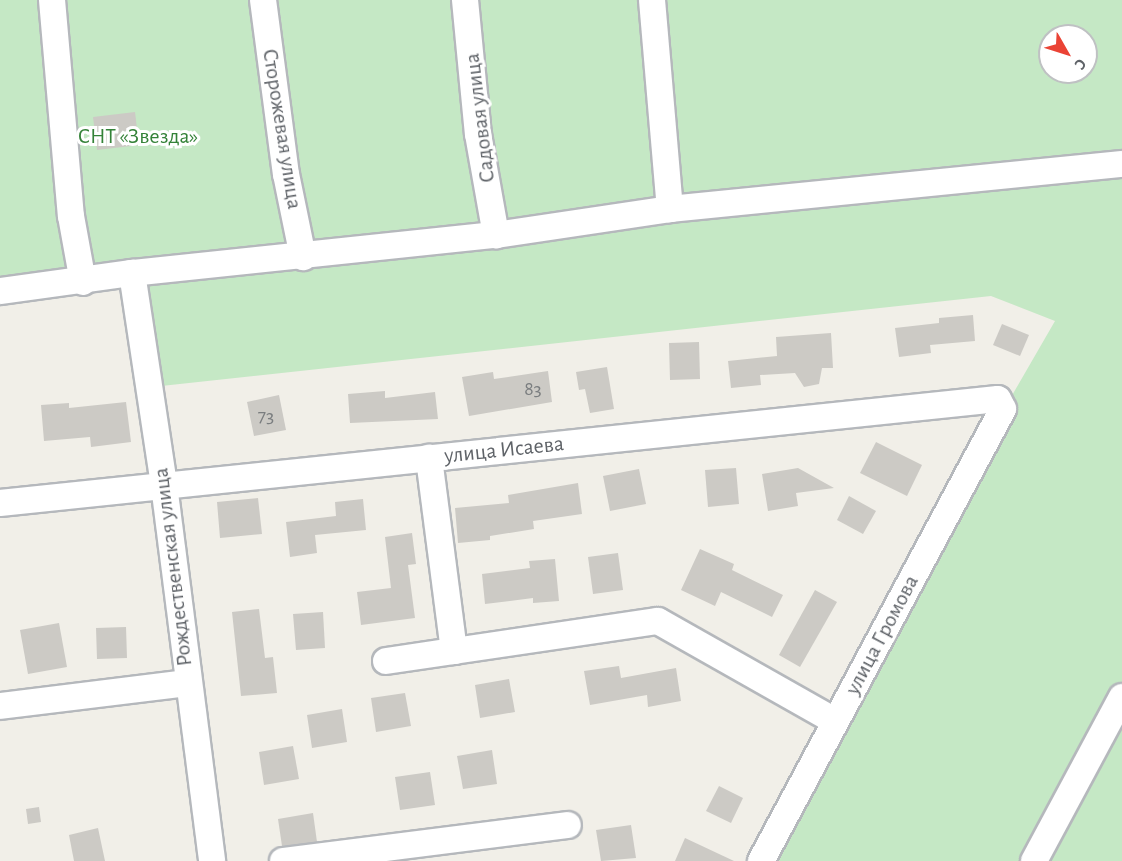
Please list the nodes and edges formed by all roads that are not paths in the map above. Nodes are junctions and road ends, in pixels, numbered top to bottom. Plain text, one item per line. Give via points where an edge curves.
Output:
1 (52, 0) edge
2 (263, 0) edge
3 (465, 0) edge
4 (652, 0) edge
5 (1122, 164) edge
6 (670, 208) junction
7 (496, 235) junction
8 (303, 257) junction
9 (132, 273) junction
10 (83, 282) junction
11 (0, 291) edge
12 (1003, 409) joint
13 (429, 458) junction
14 (164, 485) junction
15 (0, 503) edge
16 (454, 651) junction
17 (386, 661) dead end
18 (187, 683) junction
19 (1122, 697) edge
20 (0, 706) edge
21 (835, 721) junction
22 (568, 825) dead end
23 (212, 861) edge
24 (283, 861) edge
25 (761, 861) edge
26 (1034, 861) edge

1 - 10 street via 71,216
2 - 8 street, Сторожевая улица via 286,174
3 - 7 street, Садовая улица via 478,134
4 - 6 street
5 - 6 street
6 - 7 street
7 - 8 street
8 - 9 street
9 - 10 street
9 - 14 street, Рождественская улица
10 - 11 street
12 - 13 street, улица Исаева via 998,399
12 - 21 street, улица Громова
13 - 14 street, улица Исаева
13 - 16 street
14 - 15 street, улица Исаева
14 - 18 street, Рождественская улица
16 - 17 street
16 - 21 street via 658,621
18 - 20 street
18 - 23 street, Рождественская улица
19 - 26 street
21 - 25 street, улица Громова
22 - 24 street

